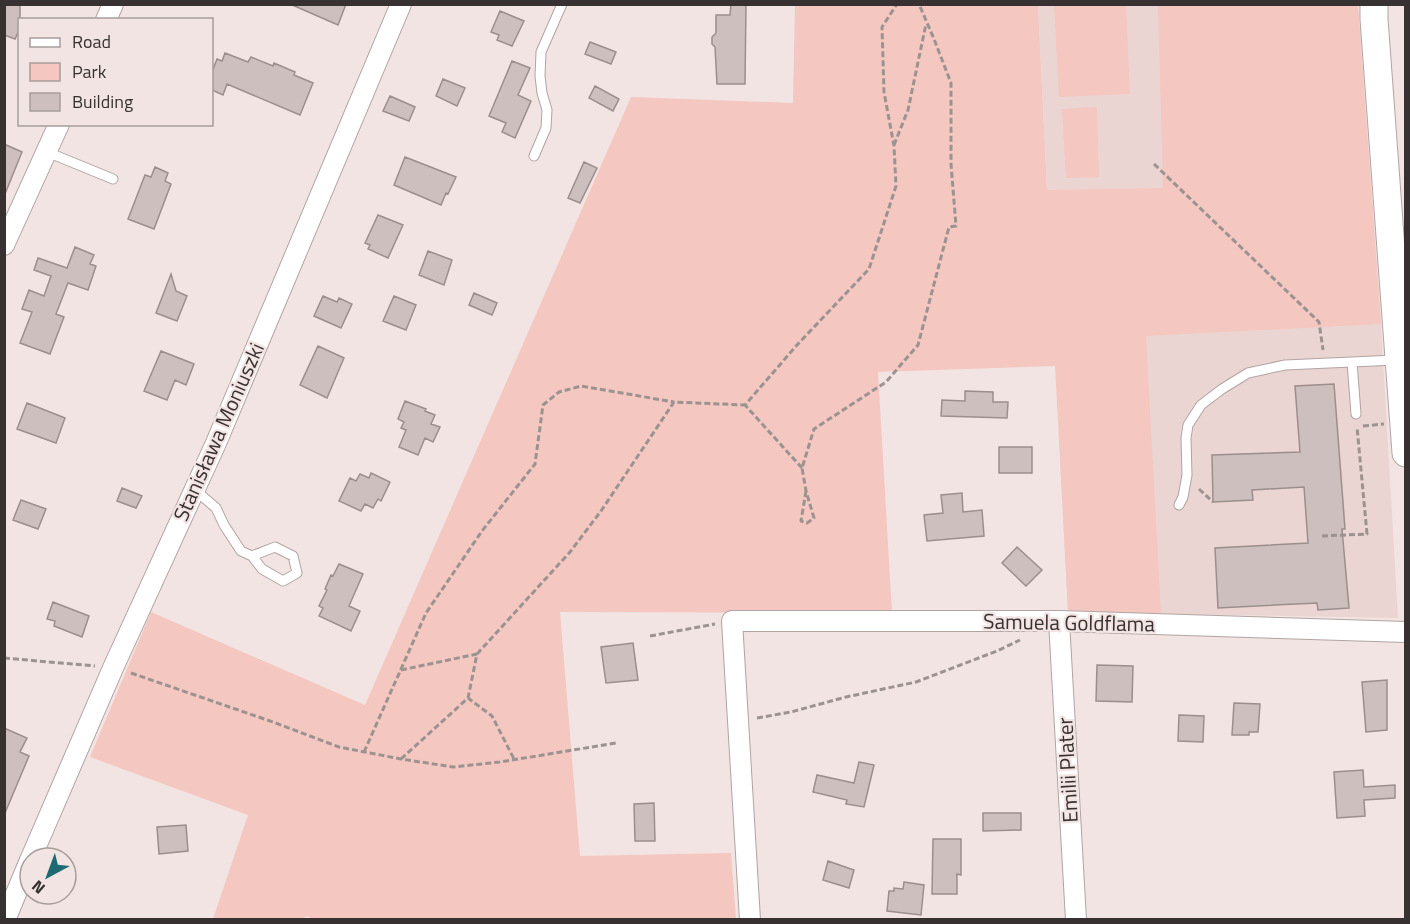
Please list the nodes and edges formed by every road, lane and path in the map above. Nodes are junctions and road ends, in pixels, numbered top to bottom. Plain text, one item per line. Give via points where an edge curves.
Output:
1 (113, 4) edge
2 (401, 4) edge
3 (561, 4) edge
4 (897, 4) edge
5 (919, 4) edge
6 (1374, 4) edge
7 (107, 18) edge
8 (927, 22) junction
9 (58, 126) edge
10 (894, 146) junction
11 (46, 152) junction
12 (534, 156) dead end
13 (1154, 164) dead end
14 (113, 179) dead end
15 (4, 245) edge
16 (1399, 360) junction
17 (1352, 362) junction
18 (1324, 364) junction
19 (674, 402) junction
20 (745, 405) junction
21 (1356, 414) dead end
22 (1403, 423) junction
23 (1406, 453) edge
24 (802, 468) junction
25 (1187, 478) junction
26 (195, 490) junction
27 (806, 491) junction
28 (1213, 502) dead end
29 (1179, 505) dead end
30 (1322, 536) dead end
31 (252, 556) junction
32 (732, 621) junction
33 (1059, 621) junction
34 (1406, 632) edge
35 (650, 636) dead end
36 (1028, 636) dead end
37 (477, 654) junction
38 (4, 658) edge
39 (112, 668) junction
40 (401, 670) junction
41 (468, 698) junction
42 (738, 722) junction
43 (616, 743) dead end
44 (364, 752) junction
45 (401, 759) junction
46 (514, 759) junction
47 (37, 846) edge
48 (18, 890) edge
49 (5, 920) edge
50 (750, 920) edge
51 (1076, 920) edge

1 - 7 street
2 - 26 street, Stanisława Moniuszki
3 - 12 lane via 541,52 546,128
4 - 10 path via 882,27 884,92
5 - 8 path
6 - 16 street
8 - 10 path via 908,110
8 - 24 path via 951,83 956,226 949,227 918,345 886,382 814,429
9 - 11 street
10 - 20 path via 896,186 869,268
11 - 14 lane
11 - 15 street
13 - 18 path via 1319,322
16 - 17 lane
16 - 22 street
17 - 18 lane
17 - 21 lane
18 - 25 lane via 1285,365 1248,373 1201,405 1188,424
19 - 20 path
19 - 37 path via 570,552
19 - 40 path via 581,386 558,392 543,405 535,464 482,531 426,613
20 - 24 path
22 - 23 street
22 - 30 path via 1357,426 1367,534
24 - 27 path
25 - 28 path
25 - 29 lane
26 - 31 lane via 216,508 242,550
26 - 39 street, Stanisława Moniuszki
27 - 27 path via 801,521 807,523 814,518
31 - 31 lane via 262,569 283,581 297,573 292,556 274,547
32 - 33 street, Samuela Goldflama
32 - 35 path
32 - 42 street
33 - 34 street, Samuela Goldflama
33 - 51 street, Emilii Plater
36 - 42 path via 916,682
37 - 40 path
37 - 41 path
38 - 39 path
39 - 44 path via 339,747
39 - 47 street, Stanisława Moniuszki
40 - 44 path
41 - 45 path
41 - 46 path via 492,716
42 - 50 street
43 - 46 path
44 - 45 path
45 - 46 path via 453,767
48 - 49 street, Stanisława Moniuszki

